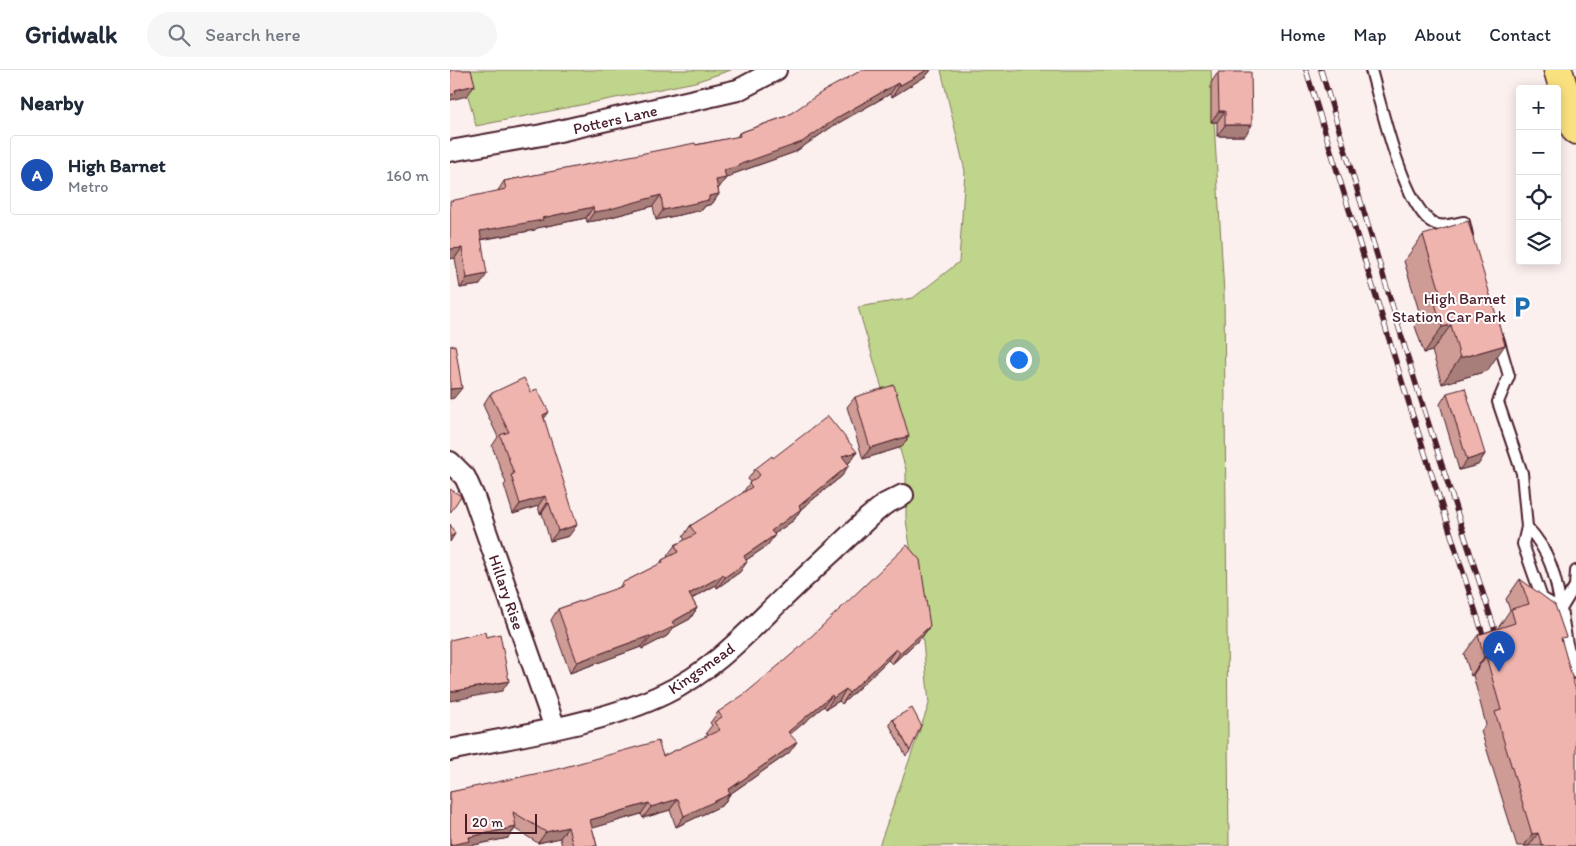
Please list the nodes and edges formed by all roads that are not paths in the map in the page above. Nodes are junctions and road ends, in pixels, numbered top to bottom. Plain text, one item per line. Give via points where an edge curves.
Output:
1 (776, 70) edge
2 (1372, 70) edge
3 (1558, 70) edge
4 (1576, 130) edge
5 (450, 151) edge
6 (1472, 250) edge
7 (1493, 323) edge
8 (450, 462) edge
9 (903, 495) dead end
10 (1527, 527) junction
11 (1576, 571) edge
12 (1562, 609) junction
13 (1576, 673) edge
14 (555, 728) junction
15 (450, 750) edge

1 - 5 street, Potters Lane via 738,90 542,135
2 - 6 lane via 1385,121 1415,201 1430,221 1442,226 1464,222
3 - 4 main road
7 - 10 lane via 1509,376 1498,402 1522,474
8 - 14 street, Hillary Rise via 465,477 474,496
9 - 14 street, Kingsmead via 869,517 736,645 698,674 668,693 633,708
10 - 12 lane via 1541,541 1556,577
10 - 12 lane via 1523,544 1542,598
11 - 12 lane via 1575,586
12 - 13 lane via 1567,644
14 - 15 street, Kingsmead

